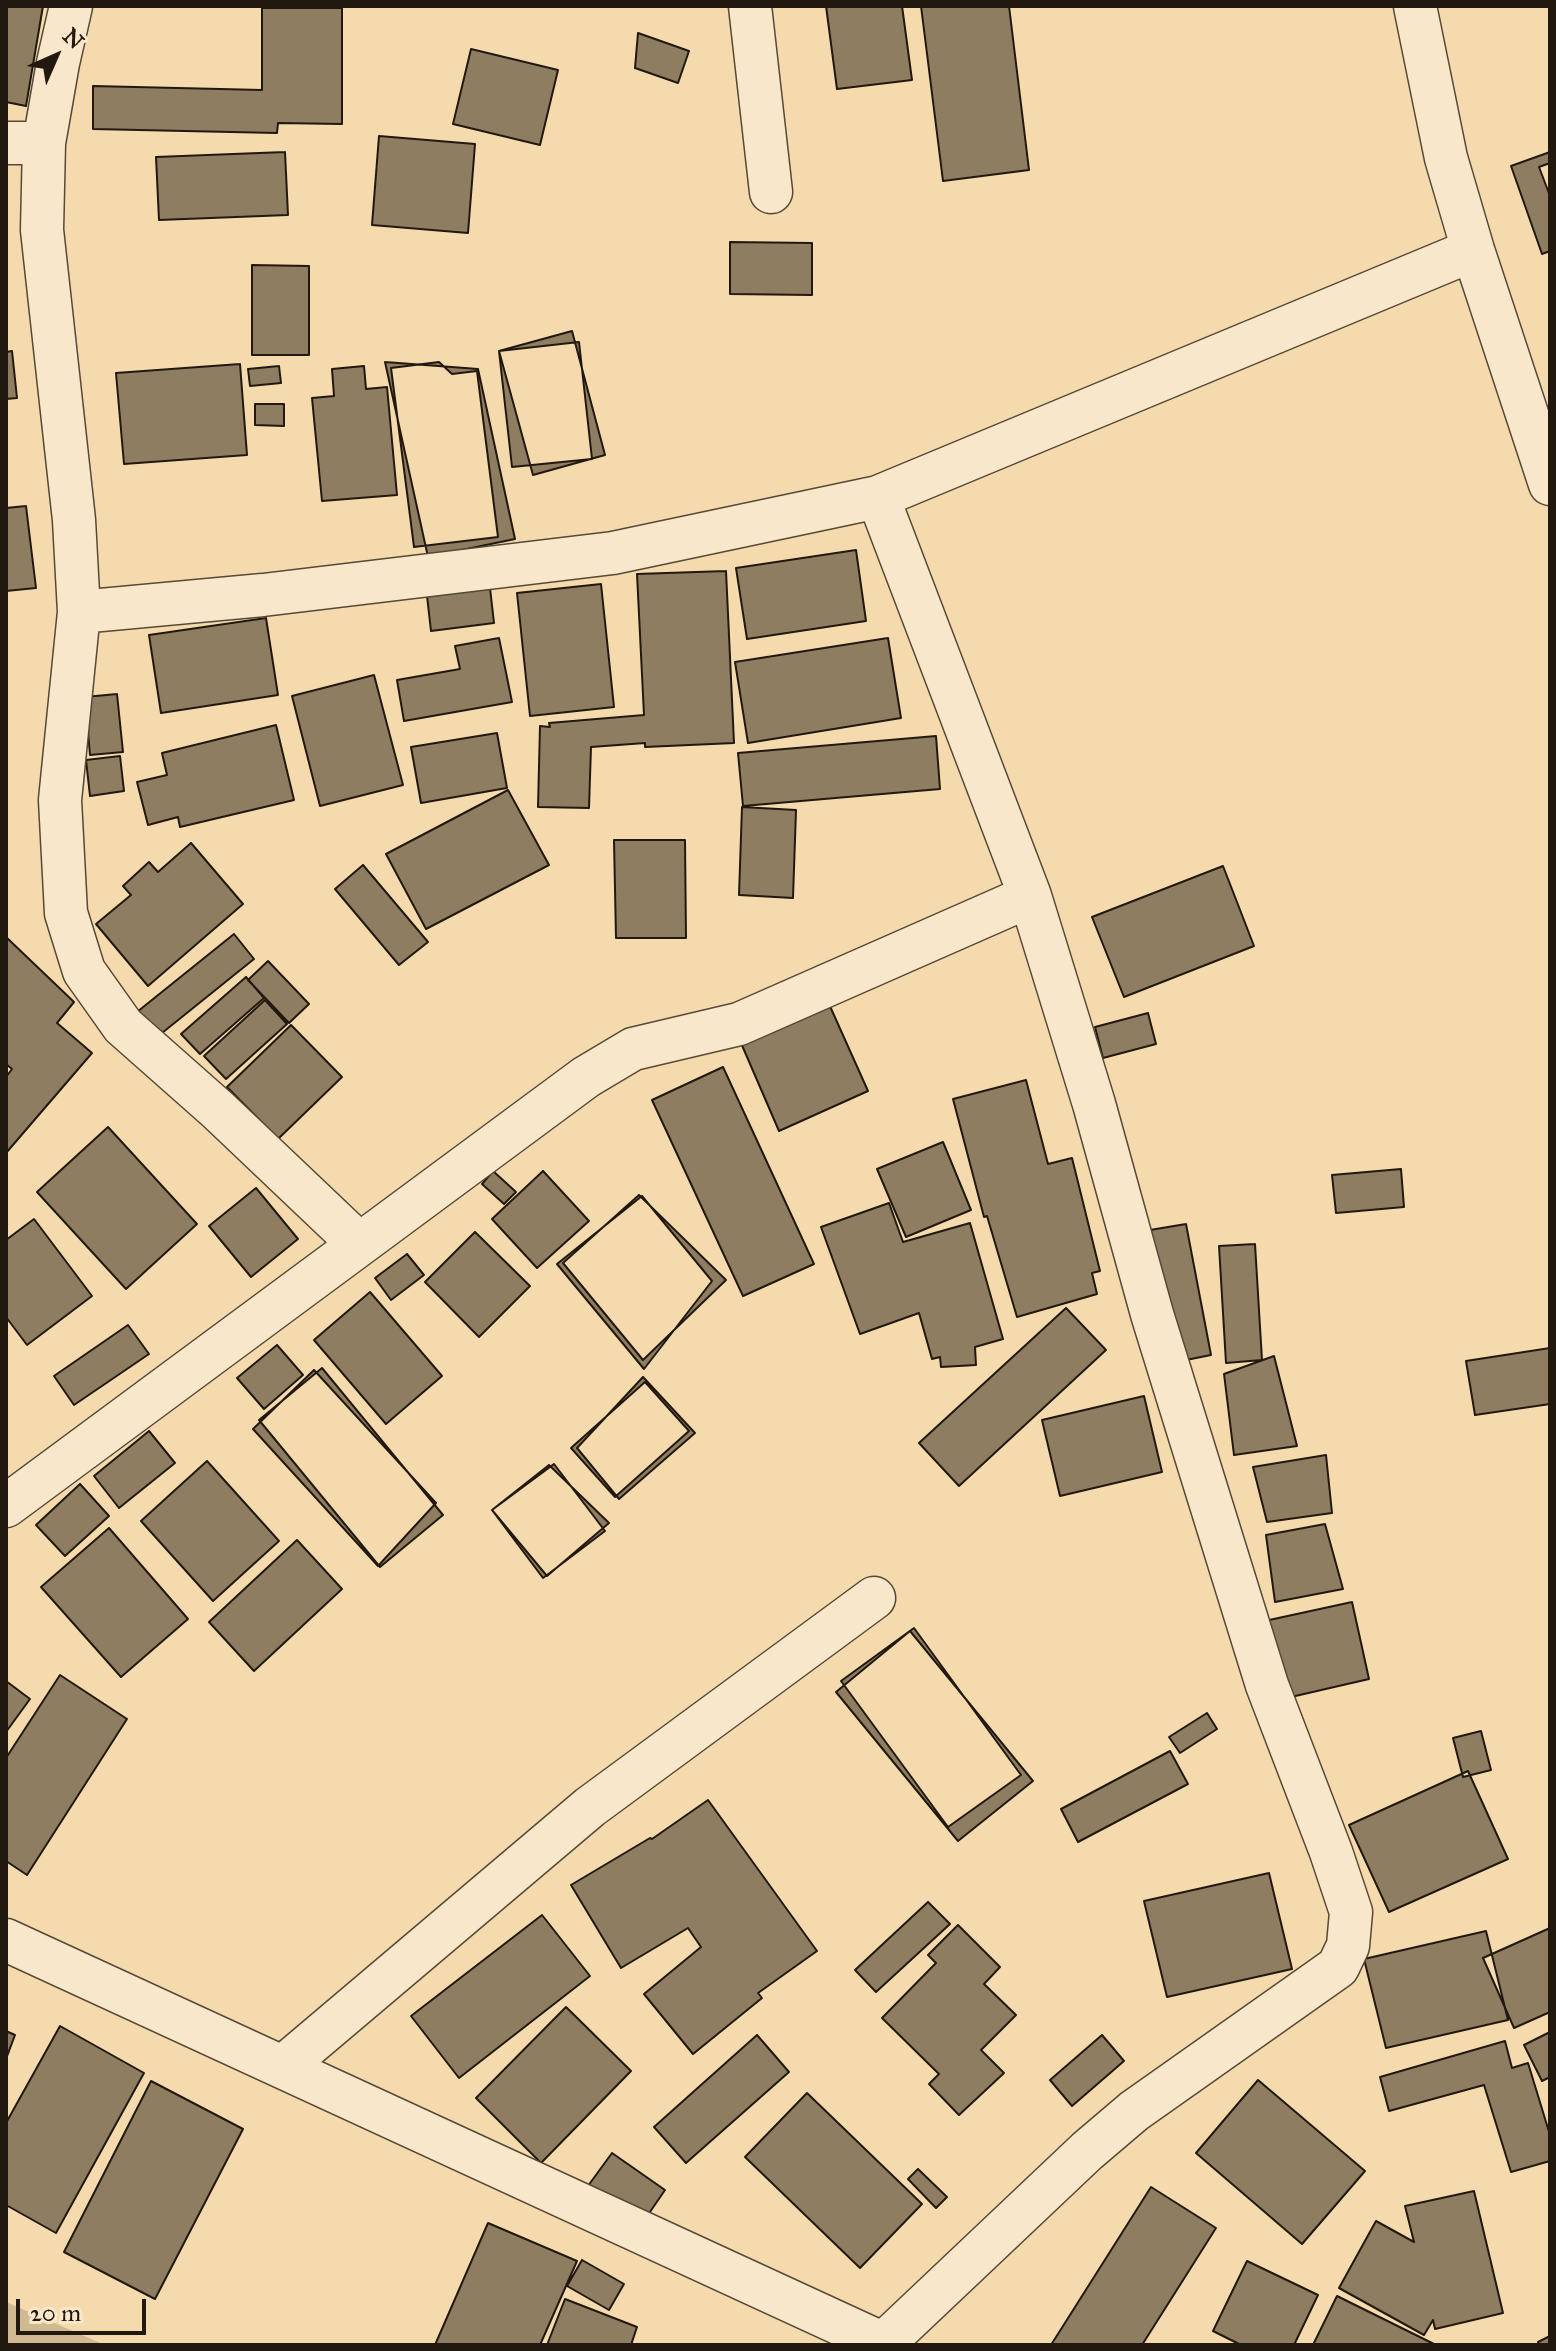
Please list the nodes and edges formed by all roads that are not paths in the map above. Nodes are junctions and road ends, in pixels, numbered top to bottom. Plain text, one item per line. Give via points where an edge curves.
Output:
1 (71, 6) edge
2 (750, 6) edge
3 (1415, 6) edge
4 (25, 143) edge
5 (771, 192) dead end
6 (1473, 250) junction
7 (1550, 484) edge
8 (878, 497) junction
9 (79, 612) junction
10 (1030, 896) junction
11 (358, 1243) junction
12 (6, 1506) edge
13 (874, 1598) dead end
14 (6, 1940) edge
15 (284, 2066) junction
16 (884, 2344) edge

1 - 4 street via 58,63
2 - 5 street
3 - 6 street via 1446,158
4 - 9 street via 42,230
6 - 7 street
6 - 8 street
8 - 9 street via 613,553
8 - 10 street
9 - 11 street via 60,800 66,913 84,971 123,1026
10 - 11 street via 739,1024 633,1049 586,1077
10 - 16 street via 1267,1685 1351,1912 1348,1946 1338,1967 1134,2111 1087,2151
11 - 12 street
13 - 15 street via 590,1807
14 - 15 street
15 - 16 street

